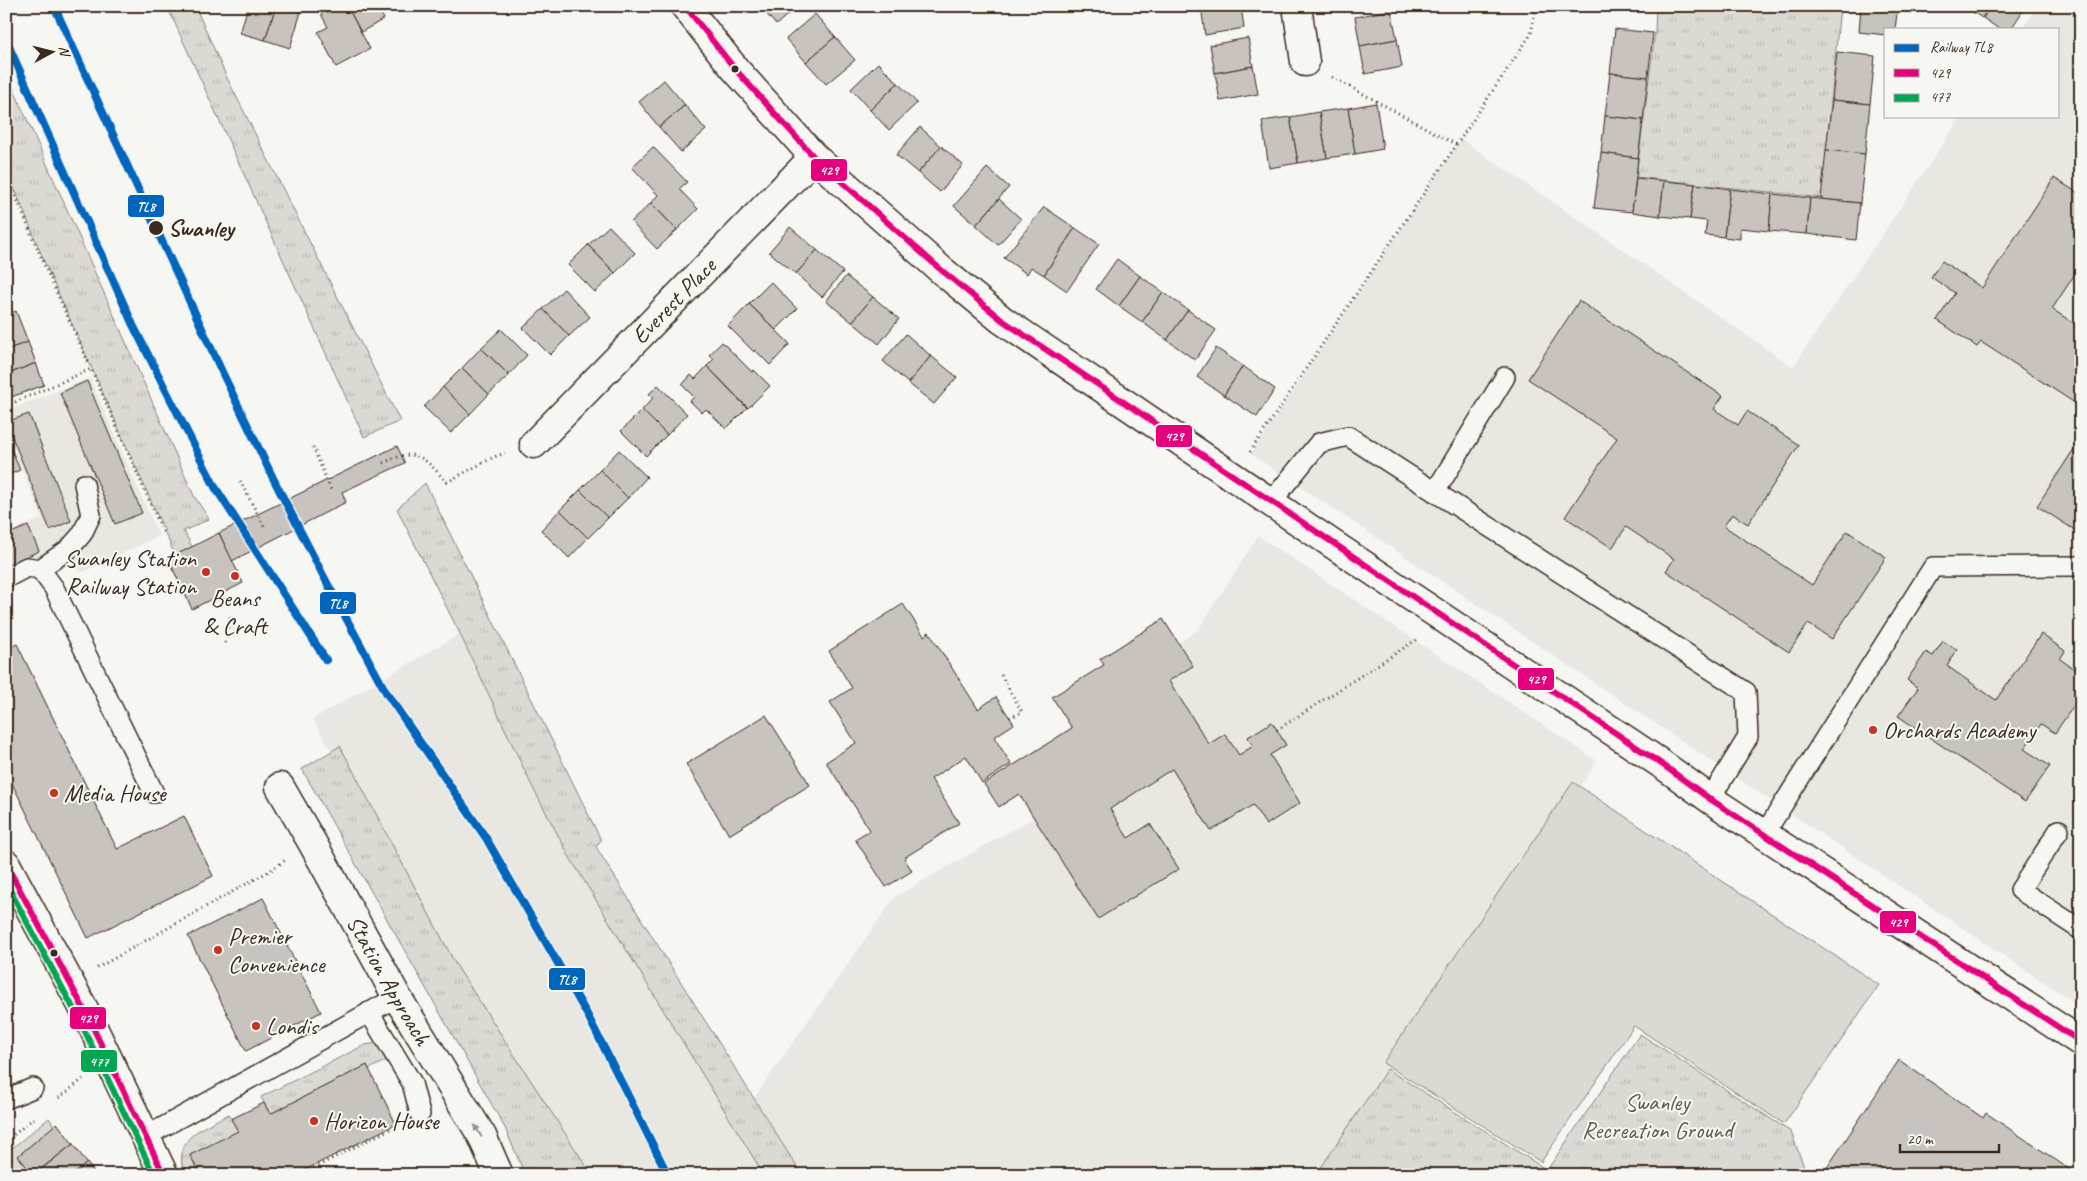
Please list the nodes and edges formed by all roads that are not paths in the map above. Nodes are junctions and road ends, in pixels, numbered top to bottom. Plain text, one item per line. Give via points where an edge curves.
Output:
1 (685, 6) edge
2 (1297, 6) edge
3 (1305, 62) road end
4 (814, 157) junction
5 (1505, 377) dead end
6 (534, 444) road end
7 (84, 484) dead end
8 (1435, 492) junction
9 (1271, 502) junction
10 (2081, 566) edge
11 (40, 569) junction
12 (6, 578) edge
13 (280, 787) dead end
14 (154, 793) dead end
15 (1710, 799) junction
16 (2058, 830) dead end
17 (1765, 833) junction
18 (6, 864) edge
19 (2081, 930) edge
20 (396, 997) junction
21 (370, 1012) junction
22 (2081, 1042) edge
23 (34, 1088) dead end
24 (6, 1099) edge
25 (420, 1114) road end
26 (145, 1137) junction
27 (164, 1175) edge
28 (499, 1175) edge

1 - 4 street via 735,69
2 - 3 street
4 - 6 street, Everest Place
4 - 9 street via 1002,320
5 - 8 lane
7 - 11 lane via 91,515 82,534 69,549
8 - 9 lane via 1348,436 1319,443
8 - 15 lane via 1746,692 1748,737
9 - 15 street via 1663,764
10 - 17 lane via 1933,567
11 - 12 lane via 27,568
11 - 14 lane via 54,588
13 - 20 street, Station Approach
15 - 17 street
16 - 19 lane via 2020,890
17 - 22 street
18 - 26 street via 82,1005
20 - 21 lane
28 -> 20 street, Station Approach via 482,1136
21 - 25 lane via 412,1083
21 - 26 lane
23 - 24 lane
26 - 27 street

